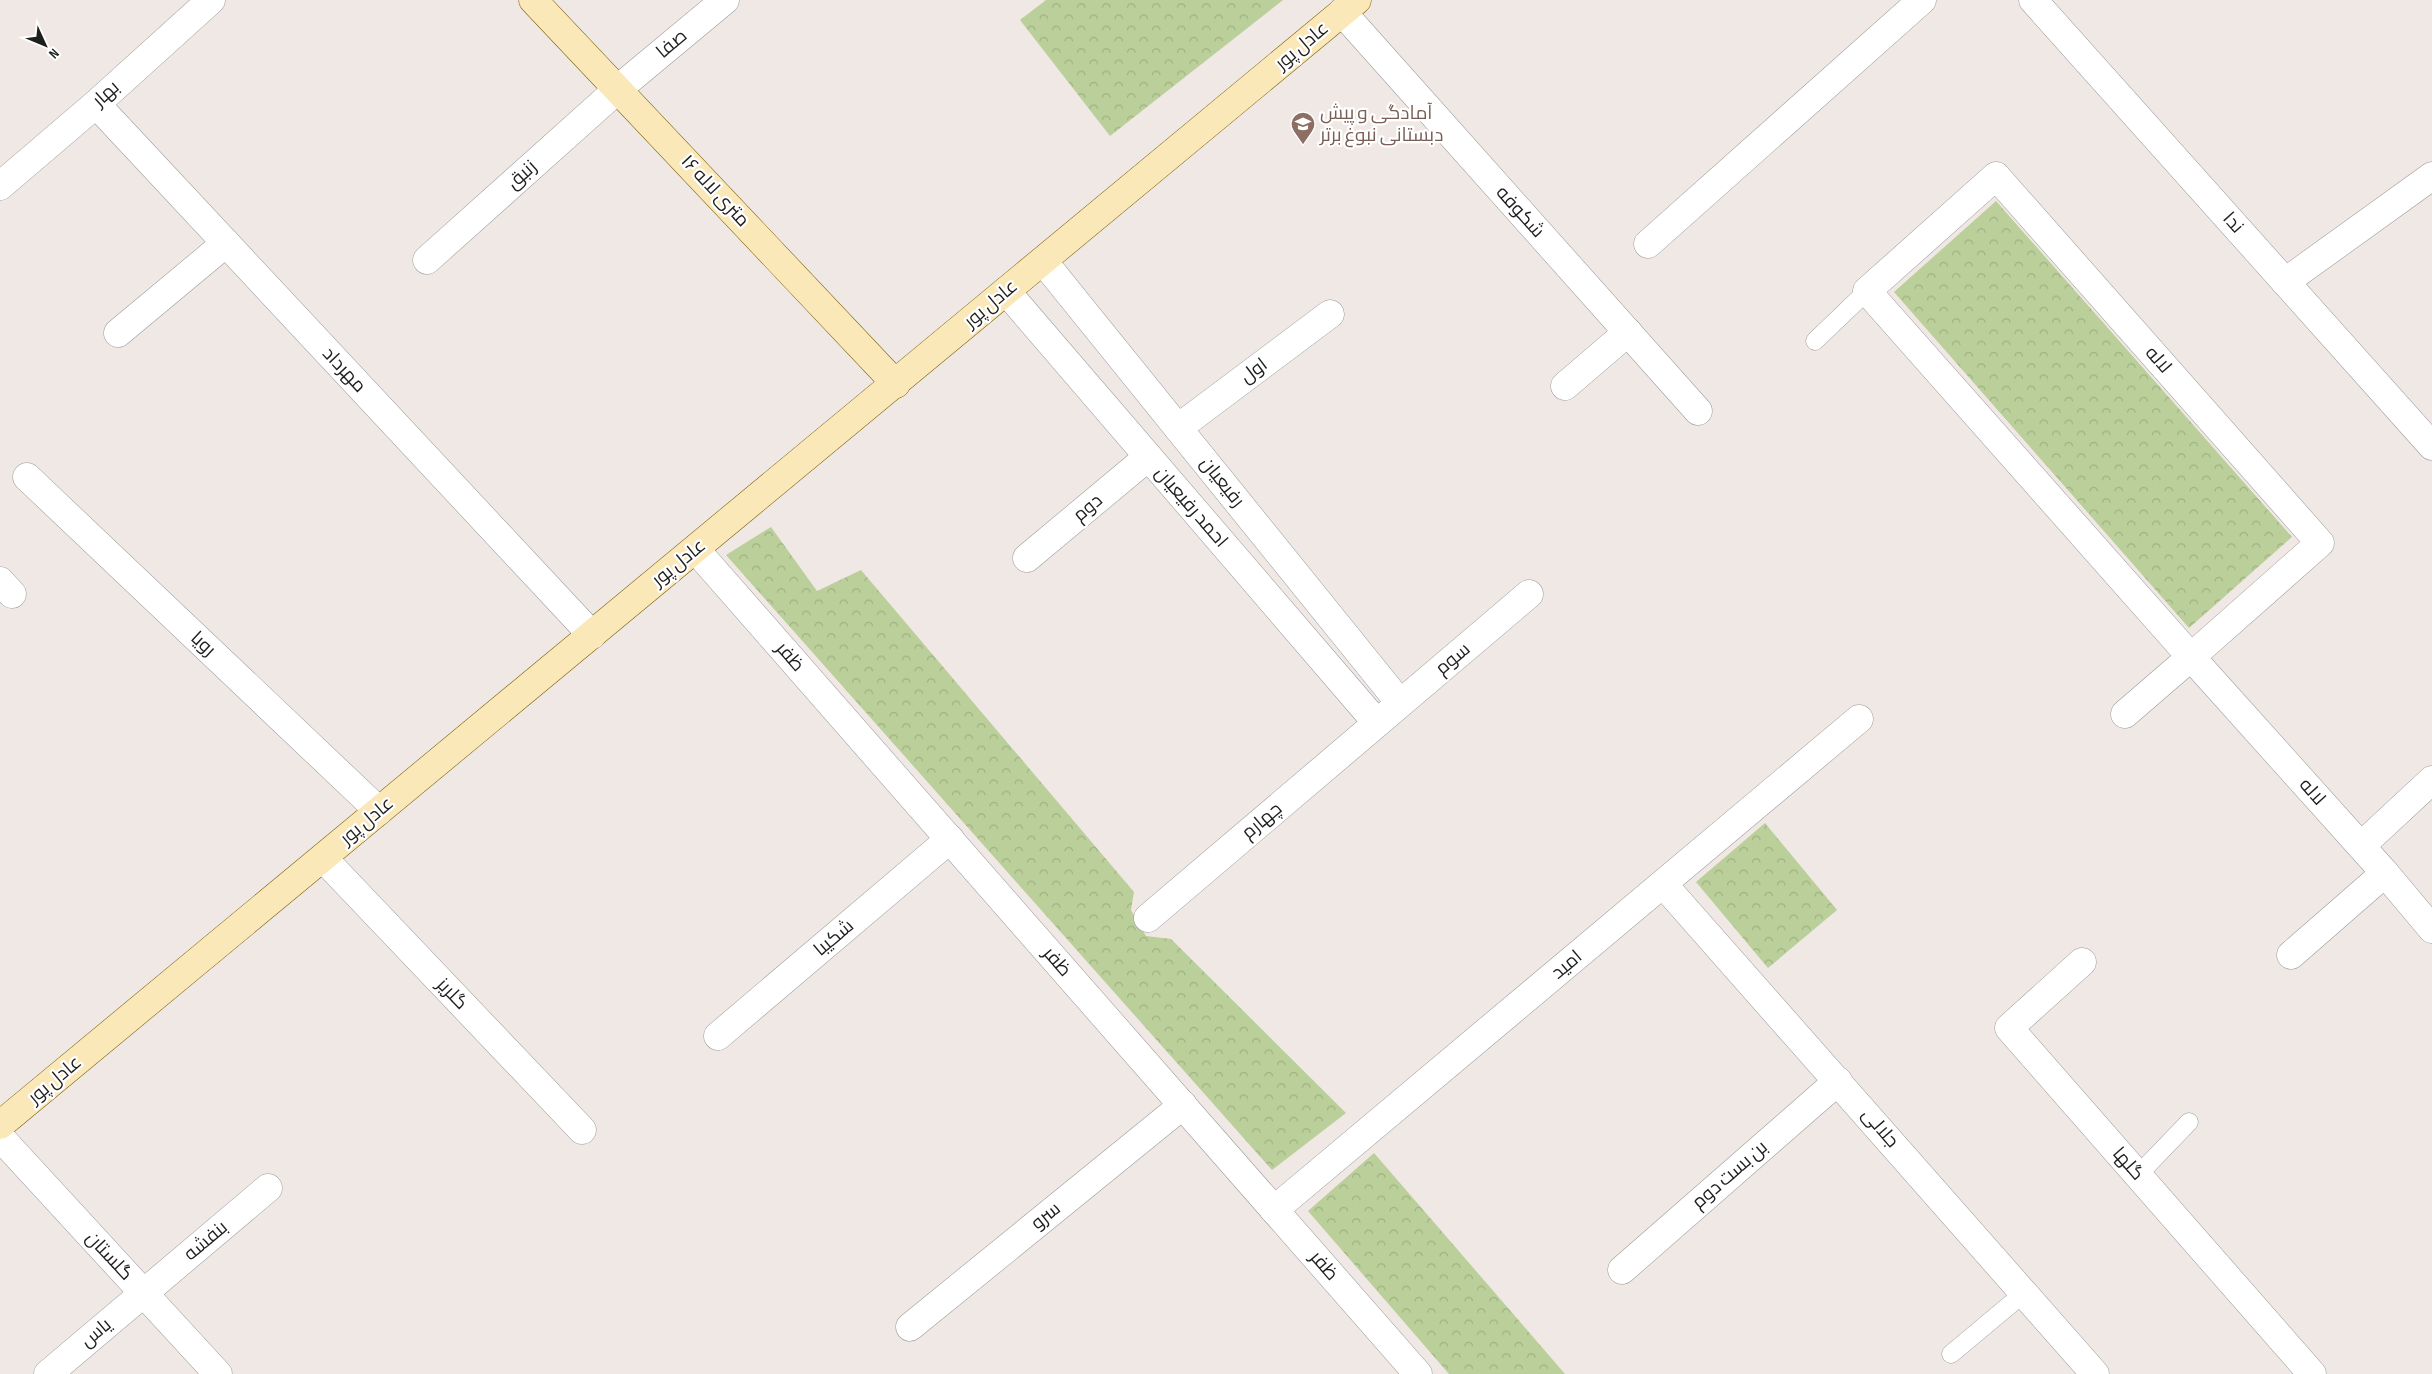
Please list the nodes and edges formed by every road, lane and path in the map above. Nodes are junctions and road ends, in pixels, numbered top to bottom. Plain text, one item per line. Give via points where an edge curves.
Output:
1 (211, 0) edge
2 (533, 0) edge
3 (725, 0) edge
4 (1922, 0) edge
5 (2033, 0) edge
6 (1350, 6) edge
7 (618, 89) junction
8 (96, 104) junction
9 (2432, 176) edge
10 (0, 186) edge
11 (226, 243) junction
12 (1648, 244) dead end
13 (427, 260) dead end
14 (1043, 262) junction
15 (2285, 282) junction
16 (1006, 291) junction
17 (1867, 291) junction
18 (1330, 314) dead end
19 (1628, 332) junction
20 (118, 333) dead end
21 (1815, 342) dead end
22 (896, 384) junction
23 (1564, 386) dead end
24 (1698, 411) dead end
25 (1178, 428) junction
26 (2432, 446) edge
27 (1148, 457) junction
28 (27, 477) dead end
29 (696, 550) junction
30 (1027, 558) dead end
31 (1529, 594) dead end
32 (592, 635) junction
33 (2190, 657) junction
34 (1400, 703) junction
35 (2125, 714) dead end
36 (1859, 720) dead end
37 (1376, 723) junction
38 (2432, 780) edge
39 (379, 811) junction
40 (950, 839) junction
41 (2361, 846) junction
42 (323, 858) junction
43 (2385, 873) junction
44 (1663, 884) junction
45 (1148, 918) dead end
46 (2432, 928) edge
47 (2291, 954) dead end
48 (2082, 962) dead end
49 (718, 1036) dead end
50 (1838, 1081) junction
51 (1182, 1105) junction
52 (2189, 1122) dead end
53 (0, 1125) edge
54 (582, 1130) dead end
55 (0, 1137) edge
56 (2138, 1175) junction
57 (268, 1188) dead end
58 (1274, 1210) junction
59 (1622, 1270) dead end
60 (144, 1293) junction
61 (2024, 1293) junction
62 (910, 1327) dead end
63 (1951, 1354) dead end
64 (48, 1374) edge
65 (218, 1374) edge
66 (1418, 1374) edge
67 (2095, 1374) edge
68 (2312, 1374) edge

1 - 8 street, بهار
2 - 7 street, ۱۶ متری لاله
3 - 7 street, صفا
4 - 12 street
5 - 15 street, ندا
6 - 14 street, عادل پور
6 - 19 street, شکوفه
7 - 13 street, زنبق
7 - 22 street, ۱۶ متری لاله
8 - 10 street, بهار
8 - 11 street, مهرداد
9 - 15 street
11 - 20 street
11 - 32 street, مهرداد
14 - 16 street, عادل پور
14 - 25 street, رفیعیان
15 - 26 street, ندا
16 - 22 street, عادل پور
16 - 27 street, احمد رفیعیان
17 - 21 lane, لاله
17 - 33 street, لاله
17 - 33 street, لاله via 1996,176 2320,543
18 - 25 street, اول
19 - 23 street
19 - 24 street, شکوفه
22 - 29 street, عادل پور
25 - 34 street, رفیعیان
27 - 30 street, دوم
27 - 37 street, احمد رفیعیان
28 - 39 street, رویا
29 - 32 street, عادل پور
29 - 40 street, ظفر
31 - 34 street, سوم
32 - 39 street, عادل پور
33 - 35 street, لاله
33 - 41 street, لاله
34 - 37 street, سوم
36 - 44 street, امید
37 - 45 street, چهارم
38 - 41 street
39 - 42 street, عادل پور
40 - 49 street, شکیبا
40 - 51 street, ظفر
41 - 43 street, لاله
42 - 53 street, عادل پور
42 - 54 street, گلریز
43 - 46 street, لاله
43 - 47 street
44 - 50 street, جلالی
44 - 58 street, امید
48 - 56 street, گلها via 2009,1028
50 - 59 street, بن بست دوم
50 - 61 street, جلالی
51 - 58 street, ظفر
51 - 62 street, سرو
52 - 56 lane
55 - 60 street, گلستان
56 - 68 street, گلها
57 - 60 street, بنفشه
58 - 66 street, ظفر
60 - 64 street, یاس
60 - 65 street, گلستان
61 - 63 lane
61 - 67 street, جلالی

